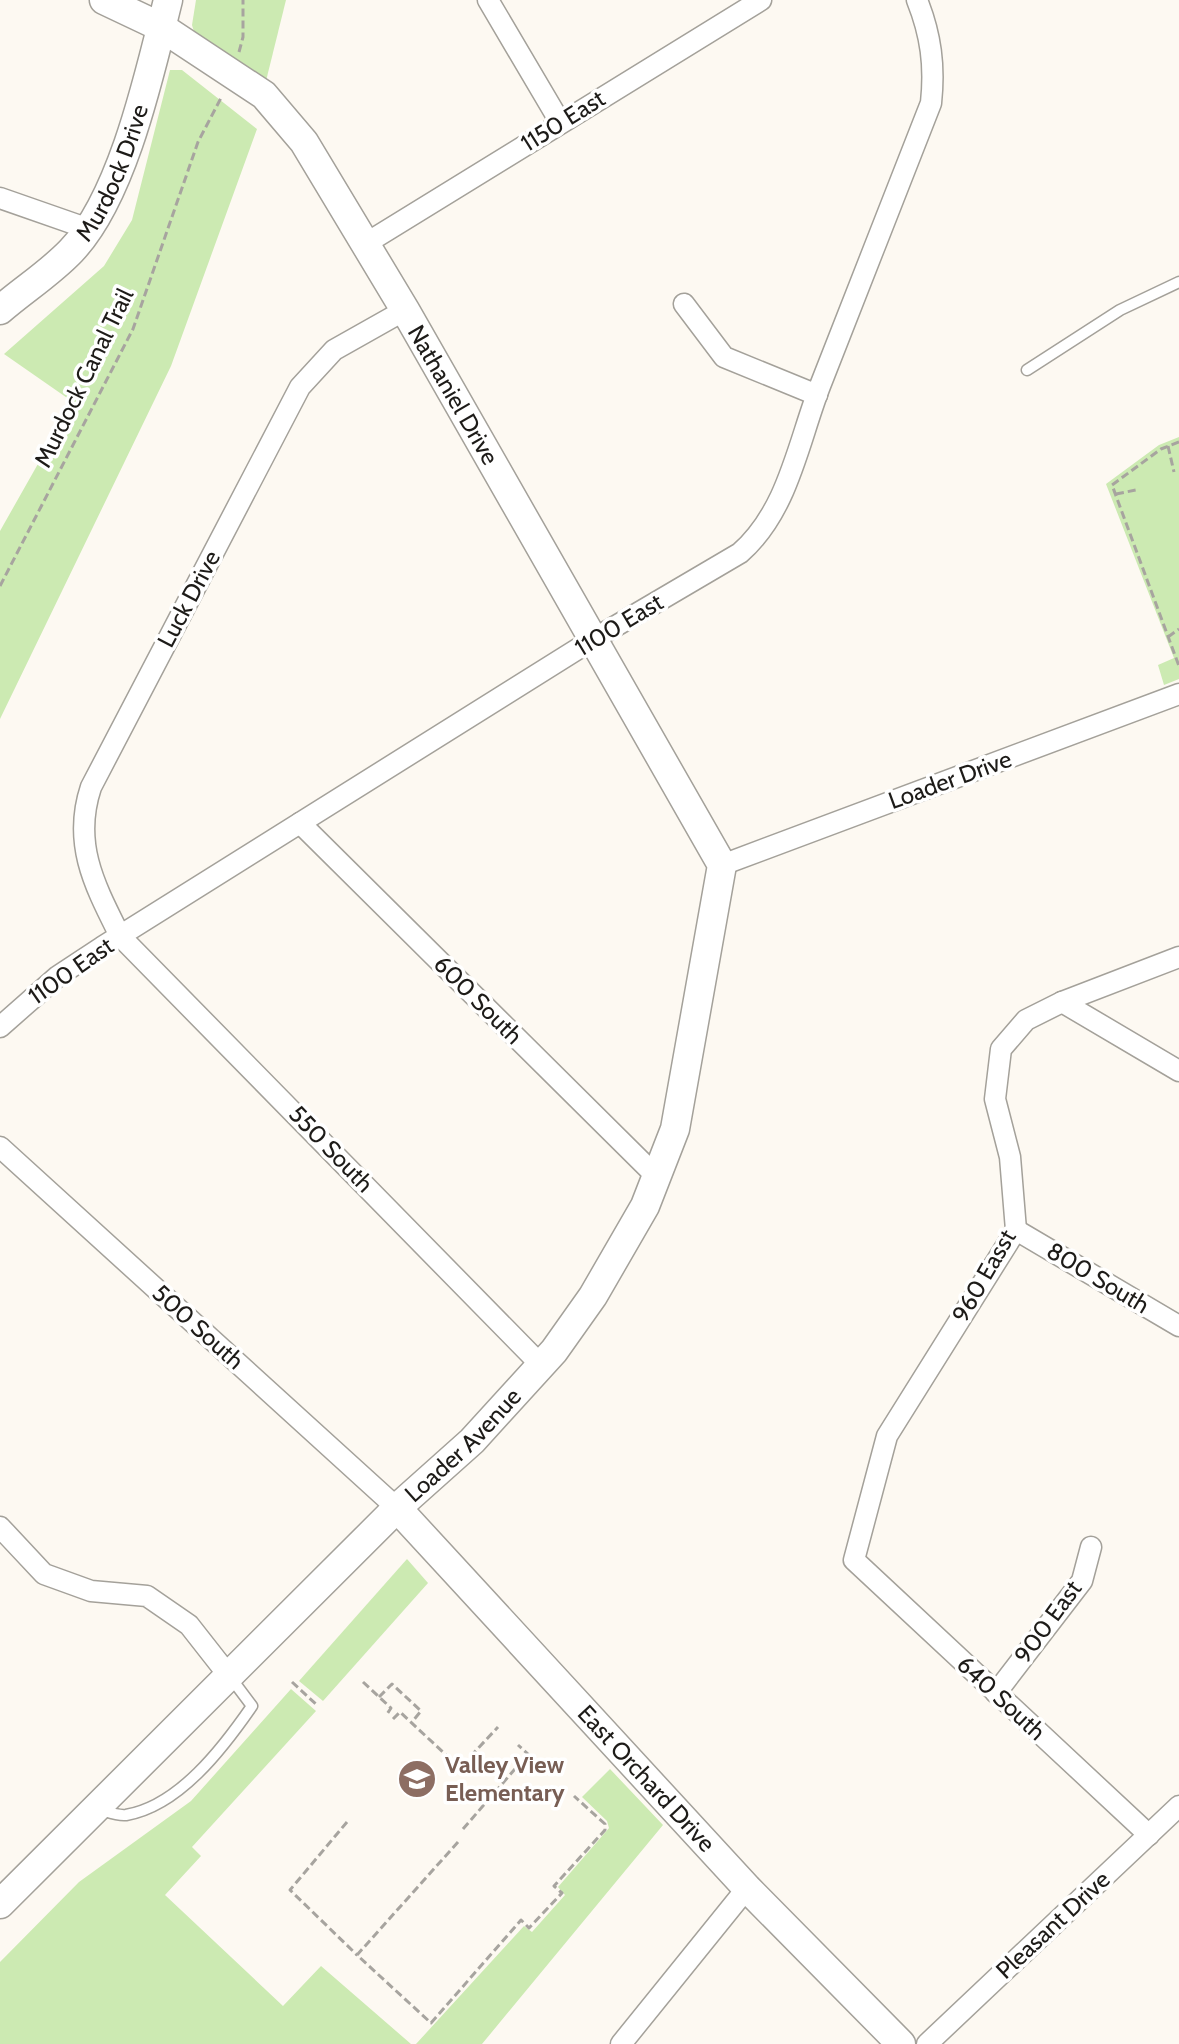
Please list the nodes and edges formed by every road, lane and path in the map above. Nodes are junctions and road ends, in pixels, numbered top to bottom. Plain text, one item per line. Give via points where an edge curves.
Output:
1 (104, 0) edge
2 (243, 0) edge
3 (488, 0) edge
4 (761, 0) edge
5 (917, 0) edge
6 (165, 14) edge
7 (236, 60) dead end
8 (224, 92) dead end
9 (560, 122) junction
10 (0, 198) edge
11 (86, 228) junction
12 (365, 244) junction
13 (1179, 282) edge
14 (684, 304) dead end
15 (0, 310) edge
16 (405, 310) junction
17 (1027, 370) dead end
18 (817, 395) junction
19 (1179, 442) edge
20 (1168, 446) junction
21 (1174, 472) dead end
22 (1136, 490) dead end
23 (1116, 494) junction
24 (0, 586) edge
25 (1179, 629) edge
26 (1168, 637) junction
27 (592, 640) junction
28 (1179, 666) edge
29 (1179, 694) edge
30 (300, 823) junction
31 (722, 865) junction
32 (120, 936) junction
33 (1179, 957) edge
34 (1062, 1002) junction
35 (0, 1027) edge
36 (1179, 1071) edge
37 (0, 1147) edge
38 (656, 1176) junction
39 (1016, 1230) junction
40 (1179, 1326) edge
41 (540, 1364) junction
42 (397, 1508) junction
43 (0, 1527) edge
44 (1091, 1547) dead end
45 (854, 1560) joint
46 (229, 1676) junction
47 (292, 1682) dead end
48 (363, 1682) dead end
49 (996, 1693) junction
50 (379, 1697) junction
51 (318, 1706) dead end
52 (387, 1714) dead end
53 (393, 1719) dead end
54 (411, 1722) junction
55 (498, 1727) dead end
56 (518, 1745) dead end
57 (460, 1768) junction
58 (454, 1774) dead end
59 (574, 1796) dead end
60 (1179, 1806) edge
61 (95, 1809) junction
62 (347, 1822) dead end
63 (463, 1829) dead end
64 (1149, 1835) junction
65 (458, 1842) dead end
66 (747, 1888) junction
67 (0, 1904) edge
68 (357, 1955) junction
69 (621, 2044) edge
70 (901, 2044) edge
71 (927, 2044) edge

1 - 6 street, Nathaniel Drive
2 - 7 path via 243,37
3 - 9 street
4 - 9 street, 1150 East
5 - 18 street, 1100 East via 929,33 931,103
6 - 11 street, Murdock Drive via 128,148
6 - 12 street, Nathaniel Drive via 264,95 304,142
8 - 24 path, Murdock Canal Trail via 198,142 133,329
9 - 12 street, 1150 East
10 - 11 street
11 - 15 street, Murdock Drive via 73,250
12 - 16 street, Nathaniel Drive
13 - 17 lane via 1120,310
14 - 18 street via 724,357
16 - 27 street, Nathaniel Drive
16 - 32 street, Luck Drive via 334,350 300,387 91,787 83,847 89,873
18 - 27 street, 1100 East via 782,495 755,540
19 - 20 path
20 - 21 path
20 - 23 path via 1112,485
22 - 23 path
23 - 26 path
25 - 26 path
26 - 28 path
27 - 30 street, 1100 East
27 - 31 street, Nathaniel Drive
29 - 31 street, Loader Drive
30 - 32 street, 1100 East
30 - 38 street, 600 South
31 - 38 street, Loader Avenue via 675,1129
32 - 35 street, 1100 East via 58,976
32 - 41 street, 550 South
33 - 34 street, 960 Easst
34 - 36 street
34 - 39 street, 960 Easst via 1026,1020 1001,1049 995,1099 1010,1157
37 - 42 street, 500 South
38 - 41 street, Loader Avenue via 600,1286
39 - 40 street, 800 South
39 - 45 street, 960 Easst via 887,1436
41 - 42 street, Loader Avenue via 472,1441
42 - 46 street, Loader Avenue
42 - 66 street, East Orchard Drive
43 - 46 street via 44,1574 91,1591 147,1596 189,1625
44 - 49 street, 900 East via 1082,1581
45 - 49 street, 640 South
46 - 61 street, Loader Avenue
46 - 61 lane via 252,1706 201,1768 169,1798 124,1816
47 - 51 path
48 - 50 path
49 - 64 street, 640 South
50 - 52 path via 391,1708
50 - 54 path via 392,1684 421,1711
53 - 54 path via 400,1712
54 - 57 path
55 - 57 path
56 - 63 path via 528,1754
57 - 58 path
59 - 68 path via 605,1824 605,1830 554,1886 562,1893 529,1928 521,1920 431,2023
60 - 64 street, Pleasant Drive
61 - 67 street, Loader Avenue
62 - 68 path via 290,1890
64 - 71 street, Pleasant Drive
65 - 68 path
66 - 69 street
66 - 70 street, East Orchard Drive

